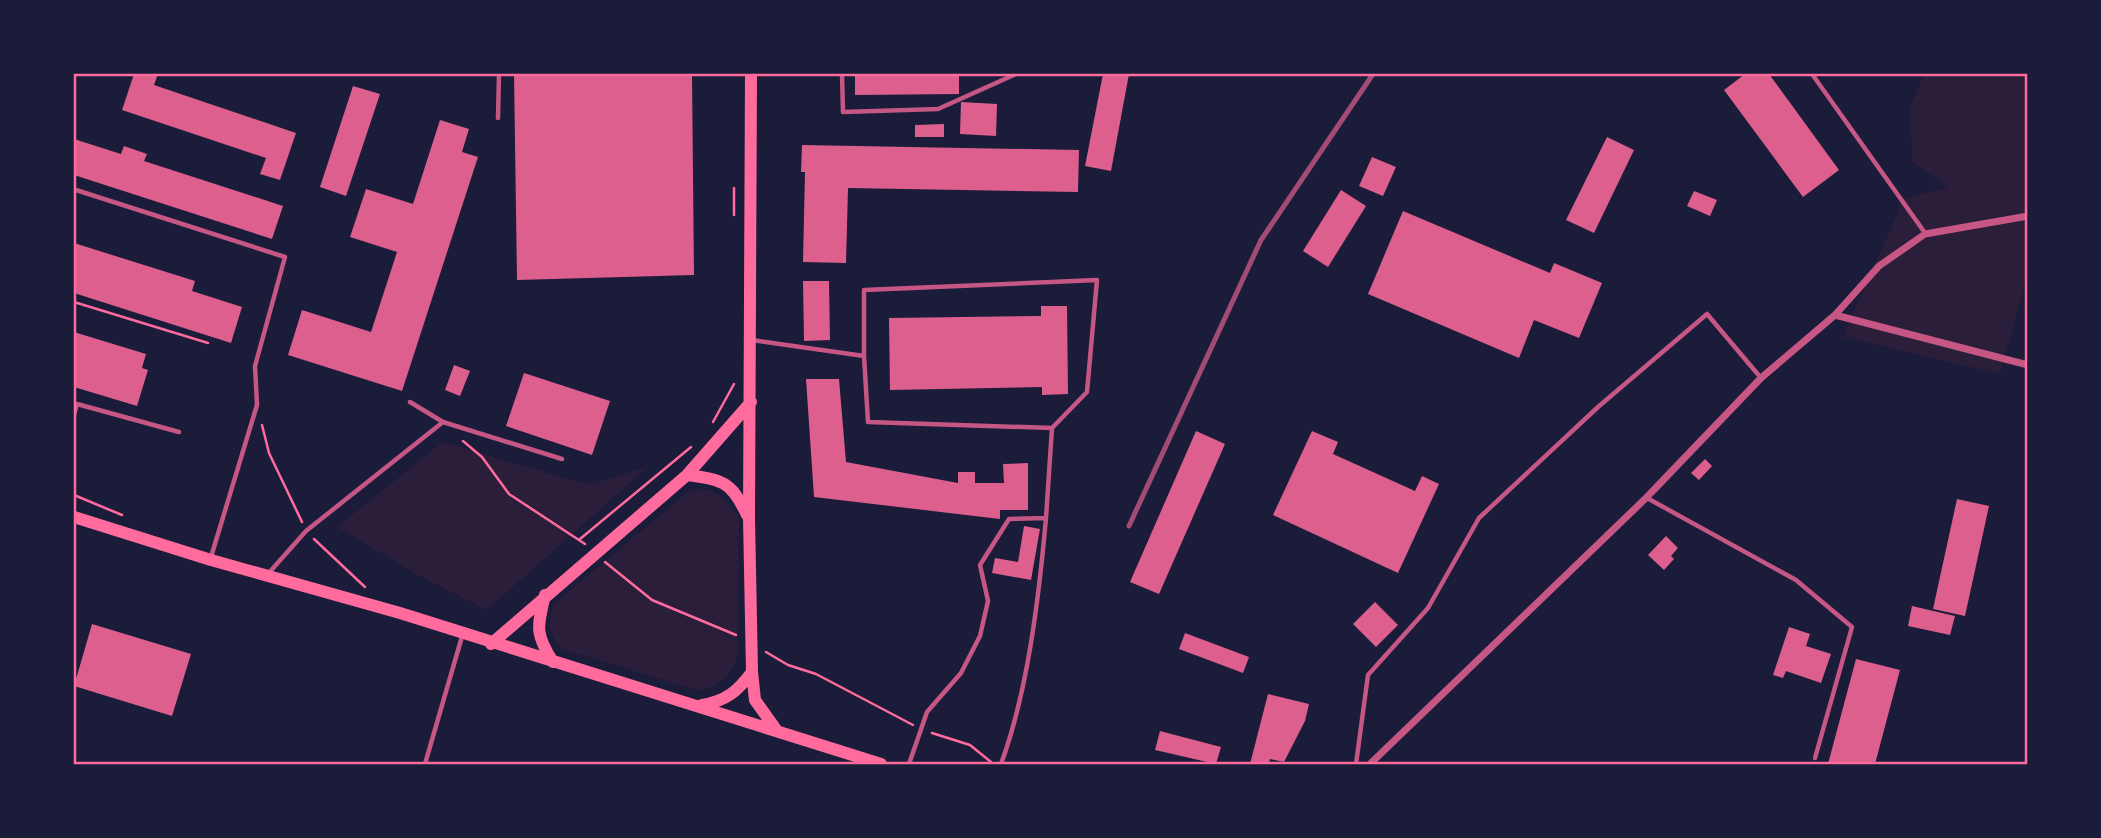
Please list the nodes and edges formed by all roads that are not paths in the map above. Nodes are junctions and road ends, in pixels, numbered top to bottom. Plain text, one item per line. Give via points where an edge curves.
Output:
1 (499, 74) edge
2 (751, 74) edge
3 (842, 74) edge
4 (1016, 74) edge
5 (1812, 74) edge
6 (498, 118) dead end
7 (76, 190) dead end
8 (2028, 216) edge
9 (1925, 234) junction
10 (1835, 315) junction
11 (751, 340) junction
12 (864, 356) junction
13 (2028, 365) edge
14 (1761, 378) junction
15 (410, 402) dead end
16 (751, 402) junction
17 (75, 404) edge
18 (74, 415) edge
19 (443, 422) junction
20 (1052, 428) junction
21 (179, 432) dead end
22 (562, 459) dead end
23 (687, 475) junction
24 (1646, 498) junction
25 (74, 517) edge
26 (749, 518) junction
27 (1046, 518) junction
28 (211, 560) junction
29 (267, 575) junction
30 (545, 595) junction
31 (463, 633) junction
32 (491, 643) junction
33 (554, 662) junction
34 (752, 672) junction
35 (697, 706) junction
36 (777, 731) junction
37 (1815, 758) dead end
38 (425, 765) edge
39 (881, 765) edge
40 (909, 765) edge
41 (1001, 765) edge
42 (1356, 765) edge
43 (1370, 765) edge

1 - 6 lane
2 - 11 main road
3 - 4 lane via 843,112 938,109
5 - 9 lane
7 - 28 lane via 285,257 255,366 257,405
8 - 9 street
9 - 10 street via 1879,266
10 - 13 street
10 - 14 street
11 - 12 lane
11 - 16 main road
12 - 20 lane via 868,422
12 - 20 lane via 864,290 1097,280 1087,392
14 - 24 street
14 - 42 lane via 1707,314 1479,518 1428,608 1368,675
15 - 19 lane
16 - 23 main road
16 - 26 main road
17 - 18 lane
17 - 21 lane
19 - 22 lane
19 - 29 lane via 306,531
20 - 27 lane
23 - 26 main road via 736,491
23 - 30 main road
24 - 37 lane via 1796,580 1852,627
24 - 43 street
25 - 28 main road
26 - 34 main road
27 - 40 lane via 1009,519 980,565 988,601 980,636 961,673 928,712
27 - 41 lane via 1041,579 1012,735
28 - 29 main road
29 - 31 main road
30 - 32 main road
30 - 33 main road via 537,626 541,643
31 - 32 main road
31 - 38 lane
32 - 33 main road
33 - 35 main road
34 - 35 main road via 739,689 720,702
34 - 36 main road via 755,700
35 - 36 main road
36 - 39 main road

